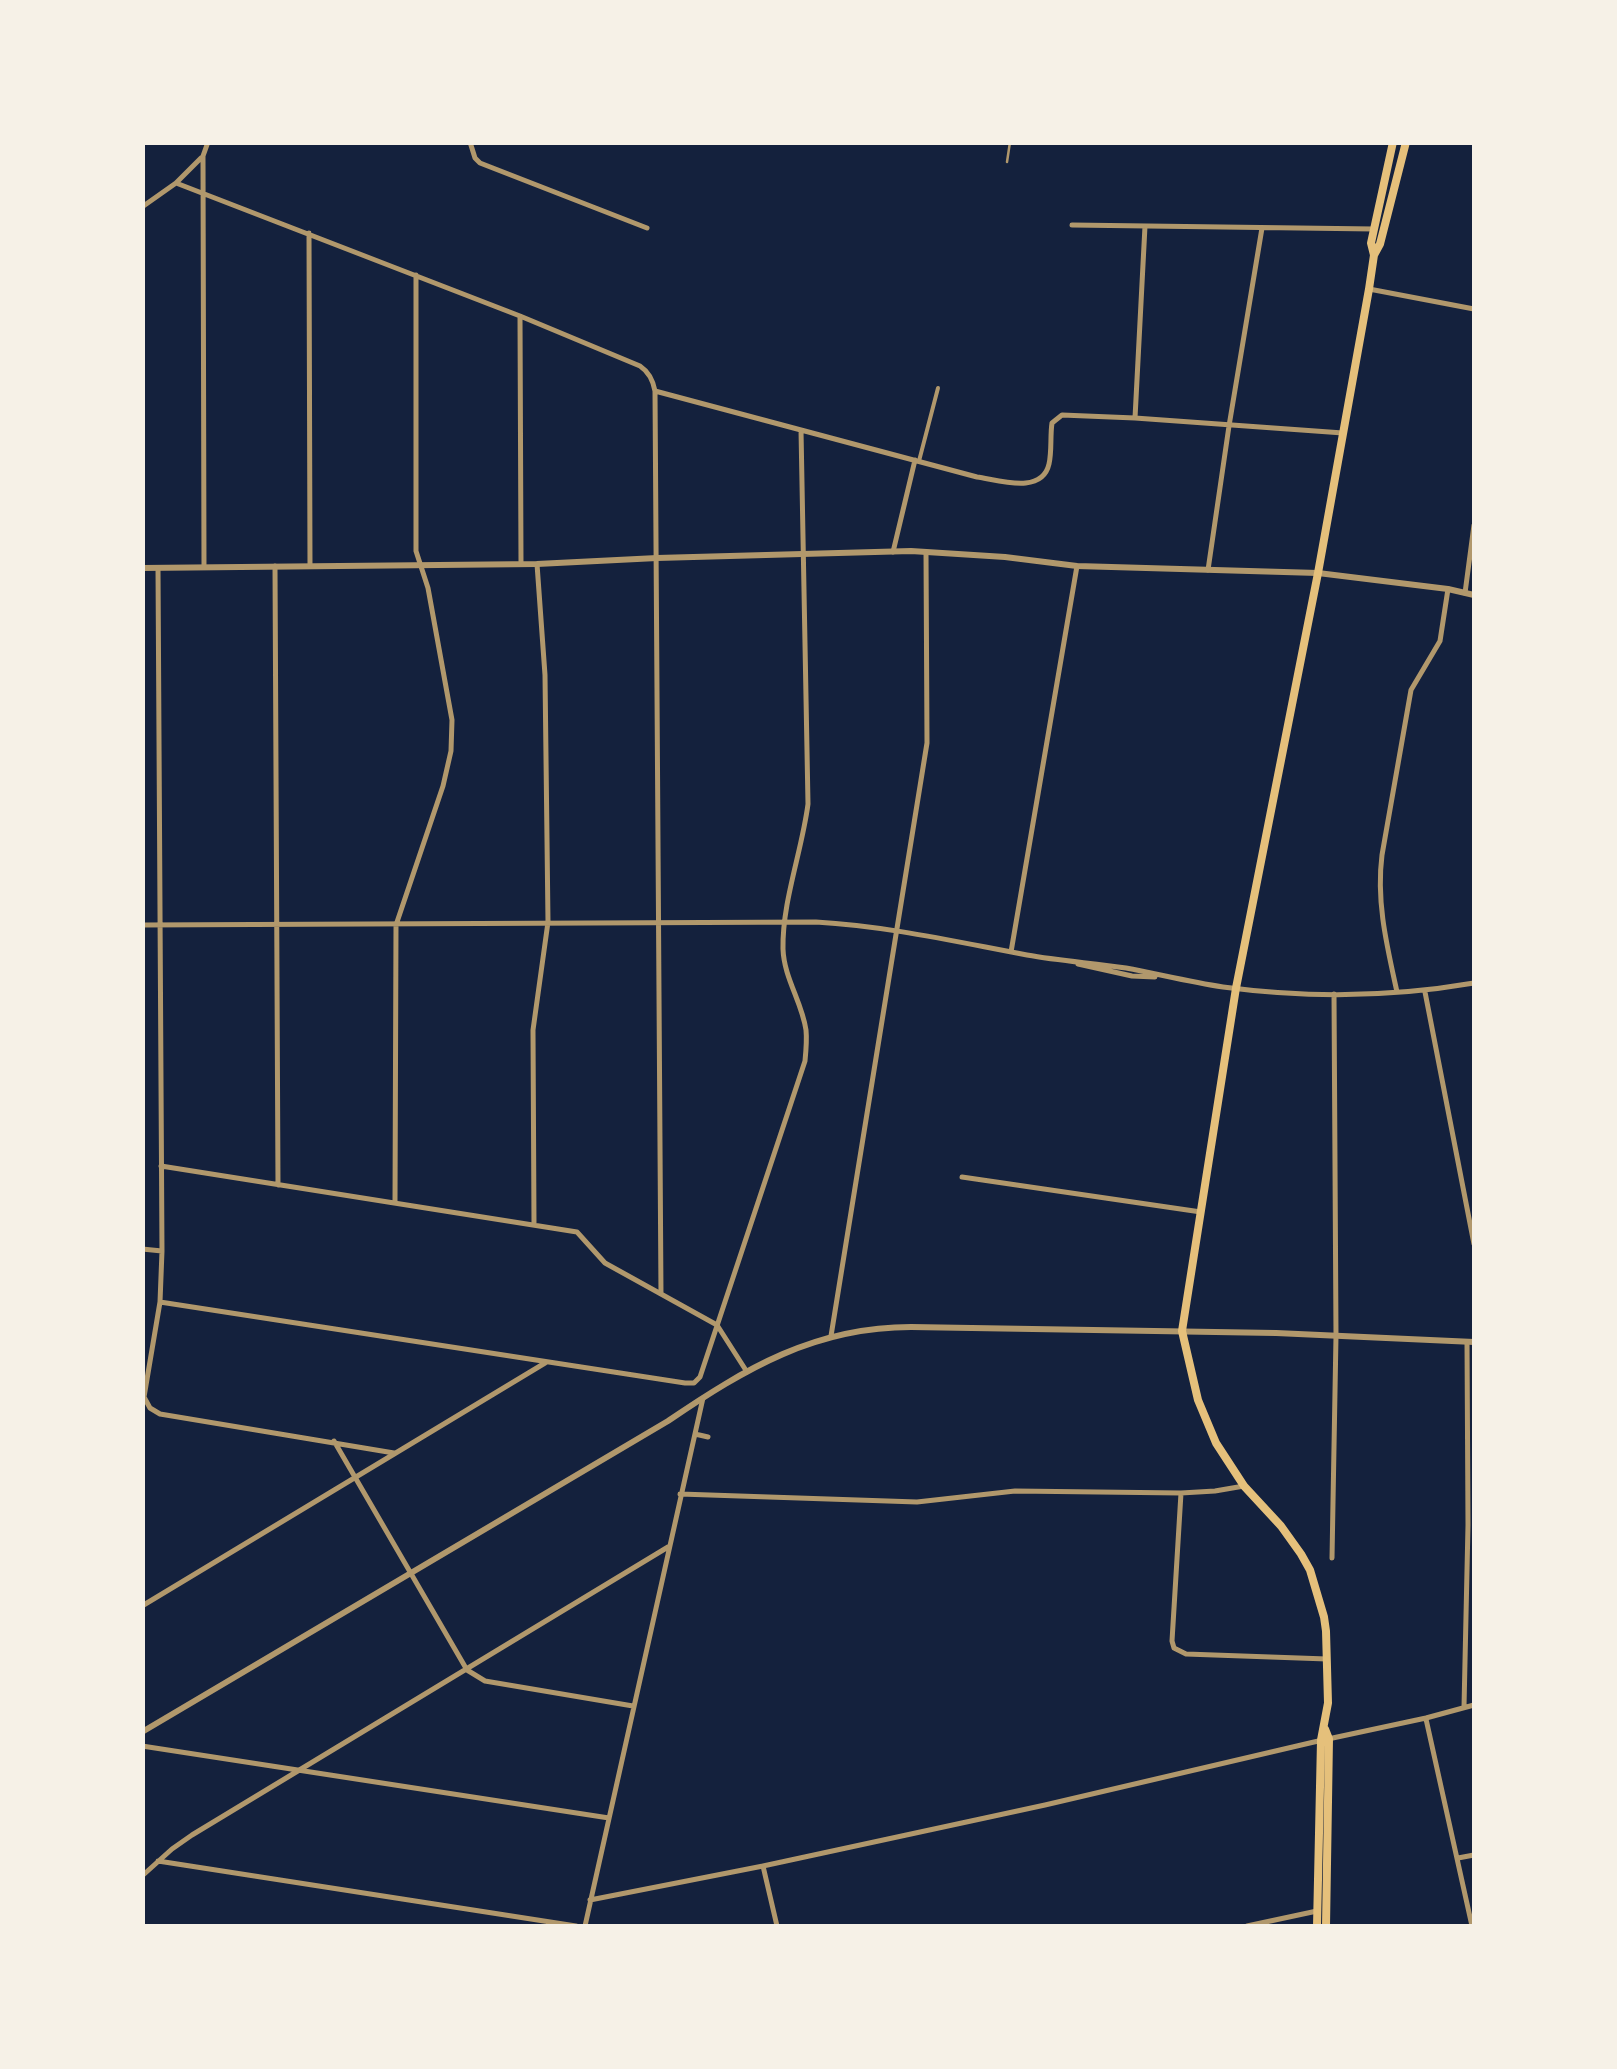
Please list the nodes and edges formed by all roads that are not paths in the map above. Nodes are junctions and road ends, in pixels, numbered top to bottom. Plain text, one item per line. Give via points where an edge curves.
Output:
1 (208, 142) edge
2 (470, 142) edge
3 (1010, 142) edge
4 (1393, 142) edge
5 (1406, 142) edge
6 (202, 156) junction
7 (1007, 162) dead end
8 (176, 183) junction
9 (203, 193) junction
10 (142, 207) edge
11 (1072, 225) dead end
12 (1144, 226) junction
13 (647, 228) dead end
14 (1262, 228) junction
15 (1374, 229) junction
16 (309, 233) junction
17 (1374, 254) junction
18 (416, 275) junction
19 (1369, 289) junction
20 (1474, 309) edge
21 (520, 316) junction
22 (938, 388) dead end
23 (655, 391) junction
24 (1136, 418) junction
25 (1228, 426) junction
26 (800, 430) junction
27 (1343, 433) junction
28 (917, 460) junction
29 (1474, 525) edge
30 (894, 552) junction
31 (926, 552) junction
32 (803, 553) junction
33 (657, 558) junction
34 (521, 564) junction
35 (537, 564) junction
36 (274, 566) junction
37 (310, 566) junction
38 (422, 566) junction
39 (1077, 566) junction
40 (204, 567) junction
41 (142, 568) edge
42 (158, 568) junction
43 (1208, 570) junction
44 (1318, 573) junction
45 (1448, 589) junction
46 (1465, 593) junction
47 (1474, 595) edge
48 (548, 922) junction
49 (785, 922) junction
50 (660, 923) junction
51 (142, 925) edge
52 (161, 925) junction
53 (278, 925) junction
54 (396, 925) junction
55 (897, 932) junction
56 (1011, 952) junction
57 (1474, 983) edge
58 (1236, 988) junction
59 (1398, 992) junction
60 (1424, 992) junction
61 (1334, 994) junction
62 (161, 1166) junction
63 (962, 1176) dead end
64 (278, 1185) junction
65 (395, 1202) junction
66 (1201, 1212) junction
67 (534, 1224) junction
68 (1474, 1244) edge
69 (142, 1249) edge
70 (162, 1251) junction
71 (661, 1293) junction
72 (160, 1302) junction
73 (717, 1325) junction
74 (1182, 1331) junction
75 (831, 1336) junction
76 (1336, 1336) junction
77 (1471, 1342) edge
78 (547, 1361) junction
79 (747, 1372) junction
80 (702, 1398) junction
81 (694, 1434) junction
82 (708, 1437) dead end
83 (334, 1441) junction
84 (394, 1453) junction
85 (354, 1478) junction
86 (1244, 1486) junction
87 (680, 1494) junction
88 (1181, 1494) junction
89 (1471, 1525) edge
90 (668, 1546) junction
91 (1332, 1558) dead end
92 (411, 1572) junction
93 (142, 1606) edge
94 (1327, 1659) junction
95 (467, 1670) junction
96 (1474, 1705) edge
97 (633, 1706) junction
98 (1464, 1707) junction
99 (1426, 1718) junction
100 (142, 1732) edge
101 (1325, 1736) junction
102 (142, 1746) edge
103 (298, 1770) junction
104 (609, 1818) junction
105 (1474, 1855) edge
106 (1457, 1858) junction
107 (158, 1861) junction
108 (763, 1866) junction
109 (142, 1876) edge
110 (590, 1900) junction
111 (1321, 1911) junction
112 (576, 1926) edge
113 (584, 1926) edge
114 (778, 1926) edge
115 (1247, 1926) edge
116 (1316, 1926) edge
117 (1326, 1926) edge
118 (1472, 1926) edge

1 - 6 street
2 - 13 street via 480,164
3 - 7 lane
4 - 15 main road
5 - 17 main road
6 - 8 street
6 - 9 street
8 - 9 street
8 - 10 street
9 - 16 street
9 - 40 street
11 - 12 street
12 - 14 street
12 - 24 street
14 - 15 street
14 - 25 street
15 - 17 main road
16 - 18 street
16 - 37 street
17 - 19 main road
18 - 21 street
18 - 38 street via 416,551
19 - 20 street
19 - 27 main road
21 - 23 street via 644,368
21 - 34 street
22 - 28 street
23 - 26 street
23 - 33 street
24 - 25 street
24 - 28 street via 1057,417 1048,465 1033,482
25 - 27 street
25 - 43 street
26 - 28 street
26 - 32 street
27 - 44 main road
28 - 30 street
29 - 46 street
30 - 31 street
30 - 32 street
31 - 39 street
31 - 55 street via 927,743
32 - 33 street
32 - 49 street via 808,804
33 - 35 street
33 - 50 street
34 - 35 street
34 - 38 street
35 - 48 street
36 - 37 street
36 - 40 street
36 - 53 street
37 - 38 street
38 - 54 street via 452,740
39 - 43 street
39 - 56 street
40 - 42 street
41 - 42 street
42 - 52 street
43 - 44 street
44 - 45 street
44 - 58 main road
45 - 46 street
45 - 59 street via 1440,641 1410,690 1382,855 1382,912
46 - 47 street
48 - 50 street
48 - 54 street
48 - 67 street via 533,1030
49 - 50 street
49 - 55 street
49 - 73 street via 784,964 806,1032 805,1061
50 - 71 street
51 - 52 street
52 - 53 street
52 - 62 street
53 - 54 street
53 - 64 street
54 - 65 street
55 - 56 street
55 - 75 street
56 - 58 street
57 - 60 street
58 - 61 street
58 - 66 main road
59 - 60 street
59 - 61 street
60 - 68 street
61 - 76 street
62 - 64 street
62 - 70 street
63 - 66 street
64 - 65 street
65 - 67 street
66 - 74 main road
67 - 71 street via 577,1232 606,1263
69 - 70 street
70 - 72 street
71 - 73 street
72 - 78 street
72 - 83 street via 144,1394 153,1410
73 - 78 street via 694,1383
73 - 79 street
74 - 75 street via 898,1327
74 - 76 street
74 - 86 main road via 1198,1400
75 - 79 street
76 - 77 street
76 - 91 street
77 - 89 street
78 - 84 street
79 - 80 street
80 - 81 street
80 - 92 street
81 - 82 street
81 - 87 street
83 - 84 street
83 - 85 street
84 - 85 street
85 - 92 street
85 - 93 street
86 - 88 street
86 - 94 main road via 1310,1570
87 - 88 street via 917,1502 1015,1491
87 - 90 street
88 - 94 street via 1174,1648 1186,1654
89 - 98 street
90 - 95 street
90 - 97 street
92 - 95 street
92 - 100 street
94 - 101 main road
95 - 97 street via 485,1681
95 - 103 street
96 - 98 street
97 - 104 street
98 - 99 street
99 - 101 street
99 - 106 street
101 - 108 street
101 - 111 main road
102 - 103 street
103 - 104 street
103 - 107 street
104 - 110 street
105 - 106 street
106 - 118 street
107 - 109 street
107 - 112 street
108 - 110 street
108 - 114 street
110 - 113 street
111 - 115 street
111 - 116 main road
111 - 117 main road

